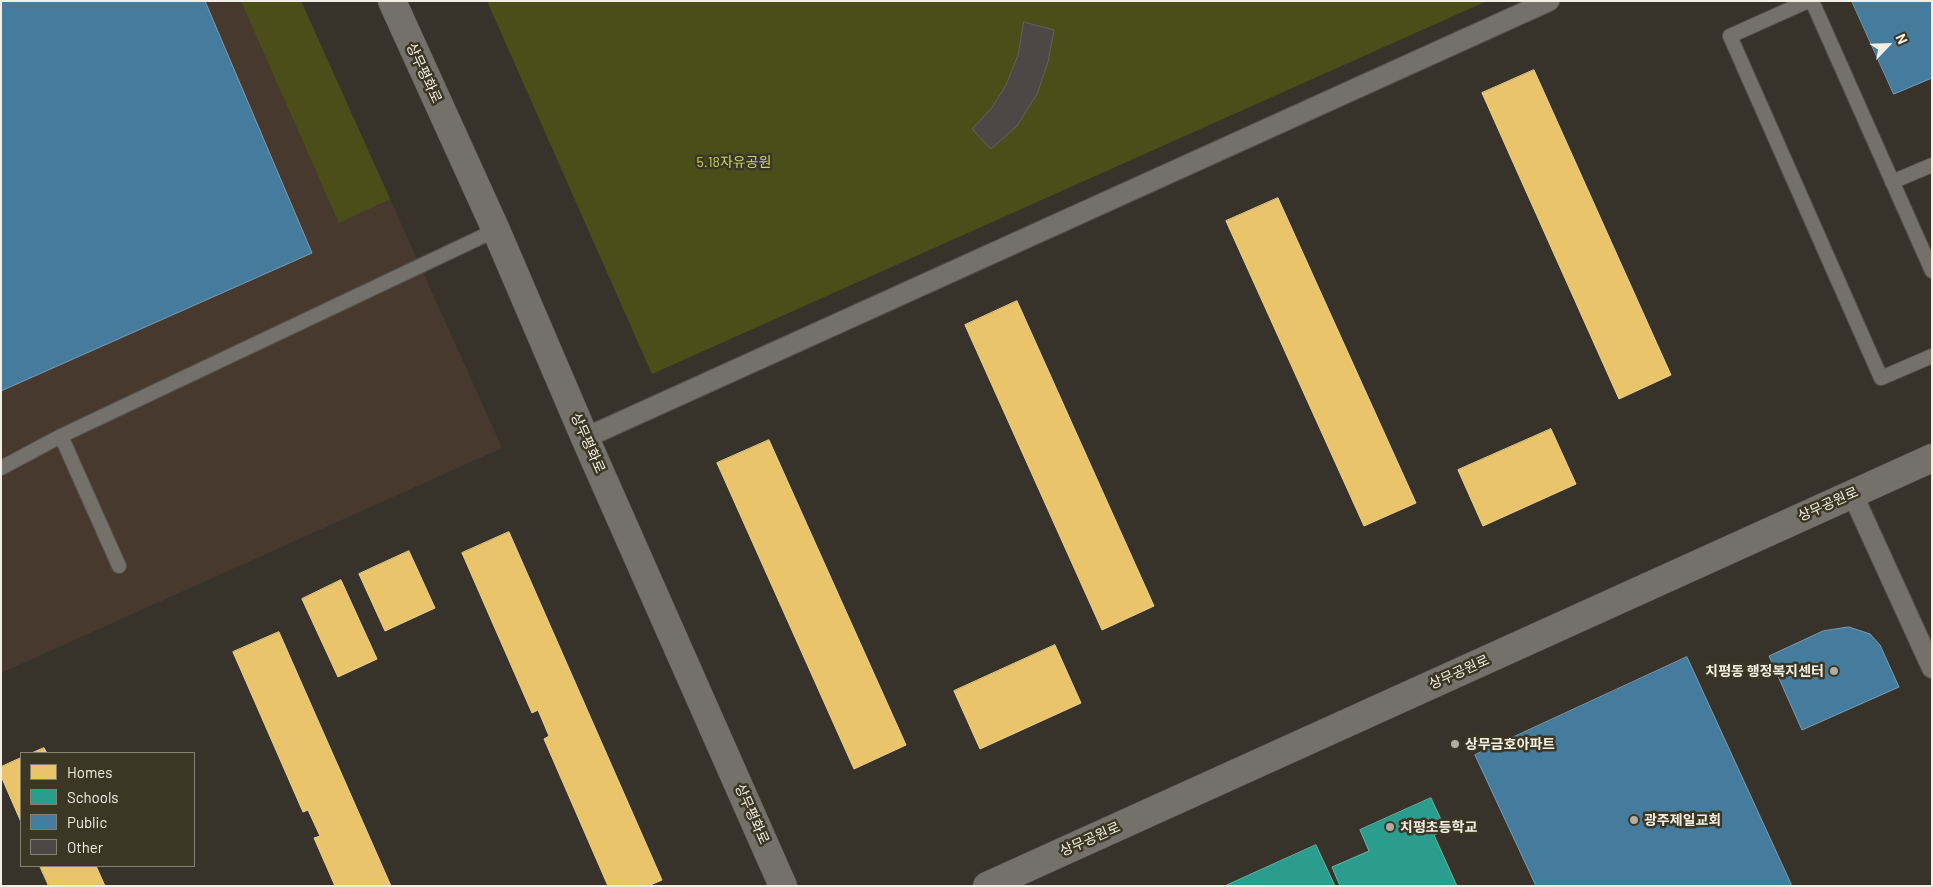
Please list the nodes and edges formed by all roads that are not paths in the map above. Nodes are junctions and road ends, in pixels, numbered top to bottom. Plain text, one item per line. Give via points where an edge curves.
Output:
1 (392, 1) edge
2 (1550, 1) edge
3 (1808, 1) edge
4 (1812, 1) edge
5 (1932, 165) edge
6 (1892, 182) junction
7 (496, 230) junction
8 (1932, 271) edge
9 (1932, 356) edge
10 (60, 436) junction
11 (585, 438) junction
12 (1932, 458) edge
13 (1, 468) edge
14 (1852, 493) junction
15 (119, 566) dead end
16 (1932, 668) edge
17 (783, 886) edge
18 (986, 886) edge

1 - 7 street, 상무평화로
2 - 11 street
3 - 9 lane via 1730,36 1882,378
4 - 6 lane
5 - 6 lane
6 - 8 lane
7 - 10 lane
7 - 11 street, 상무평화로
10 - 13 lane
10 - 15 lane
11 - 17 street, 상무평화로
12 - 14 street, 상무공원로
14 - 16 street
14 - 18 street, 상무공원로

